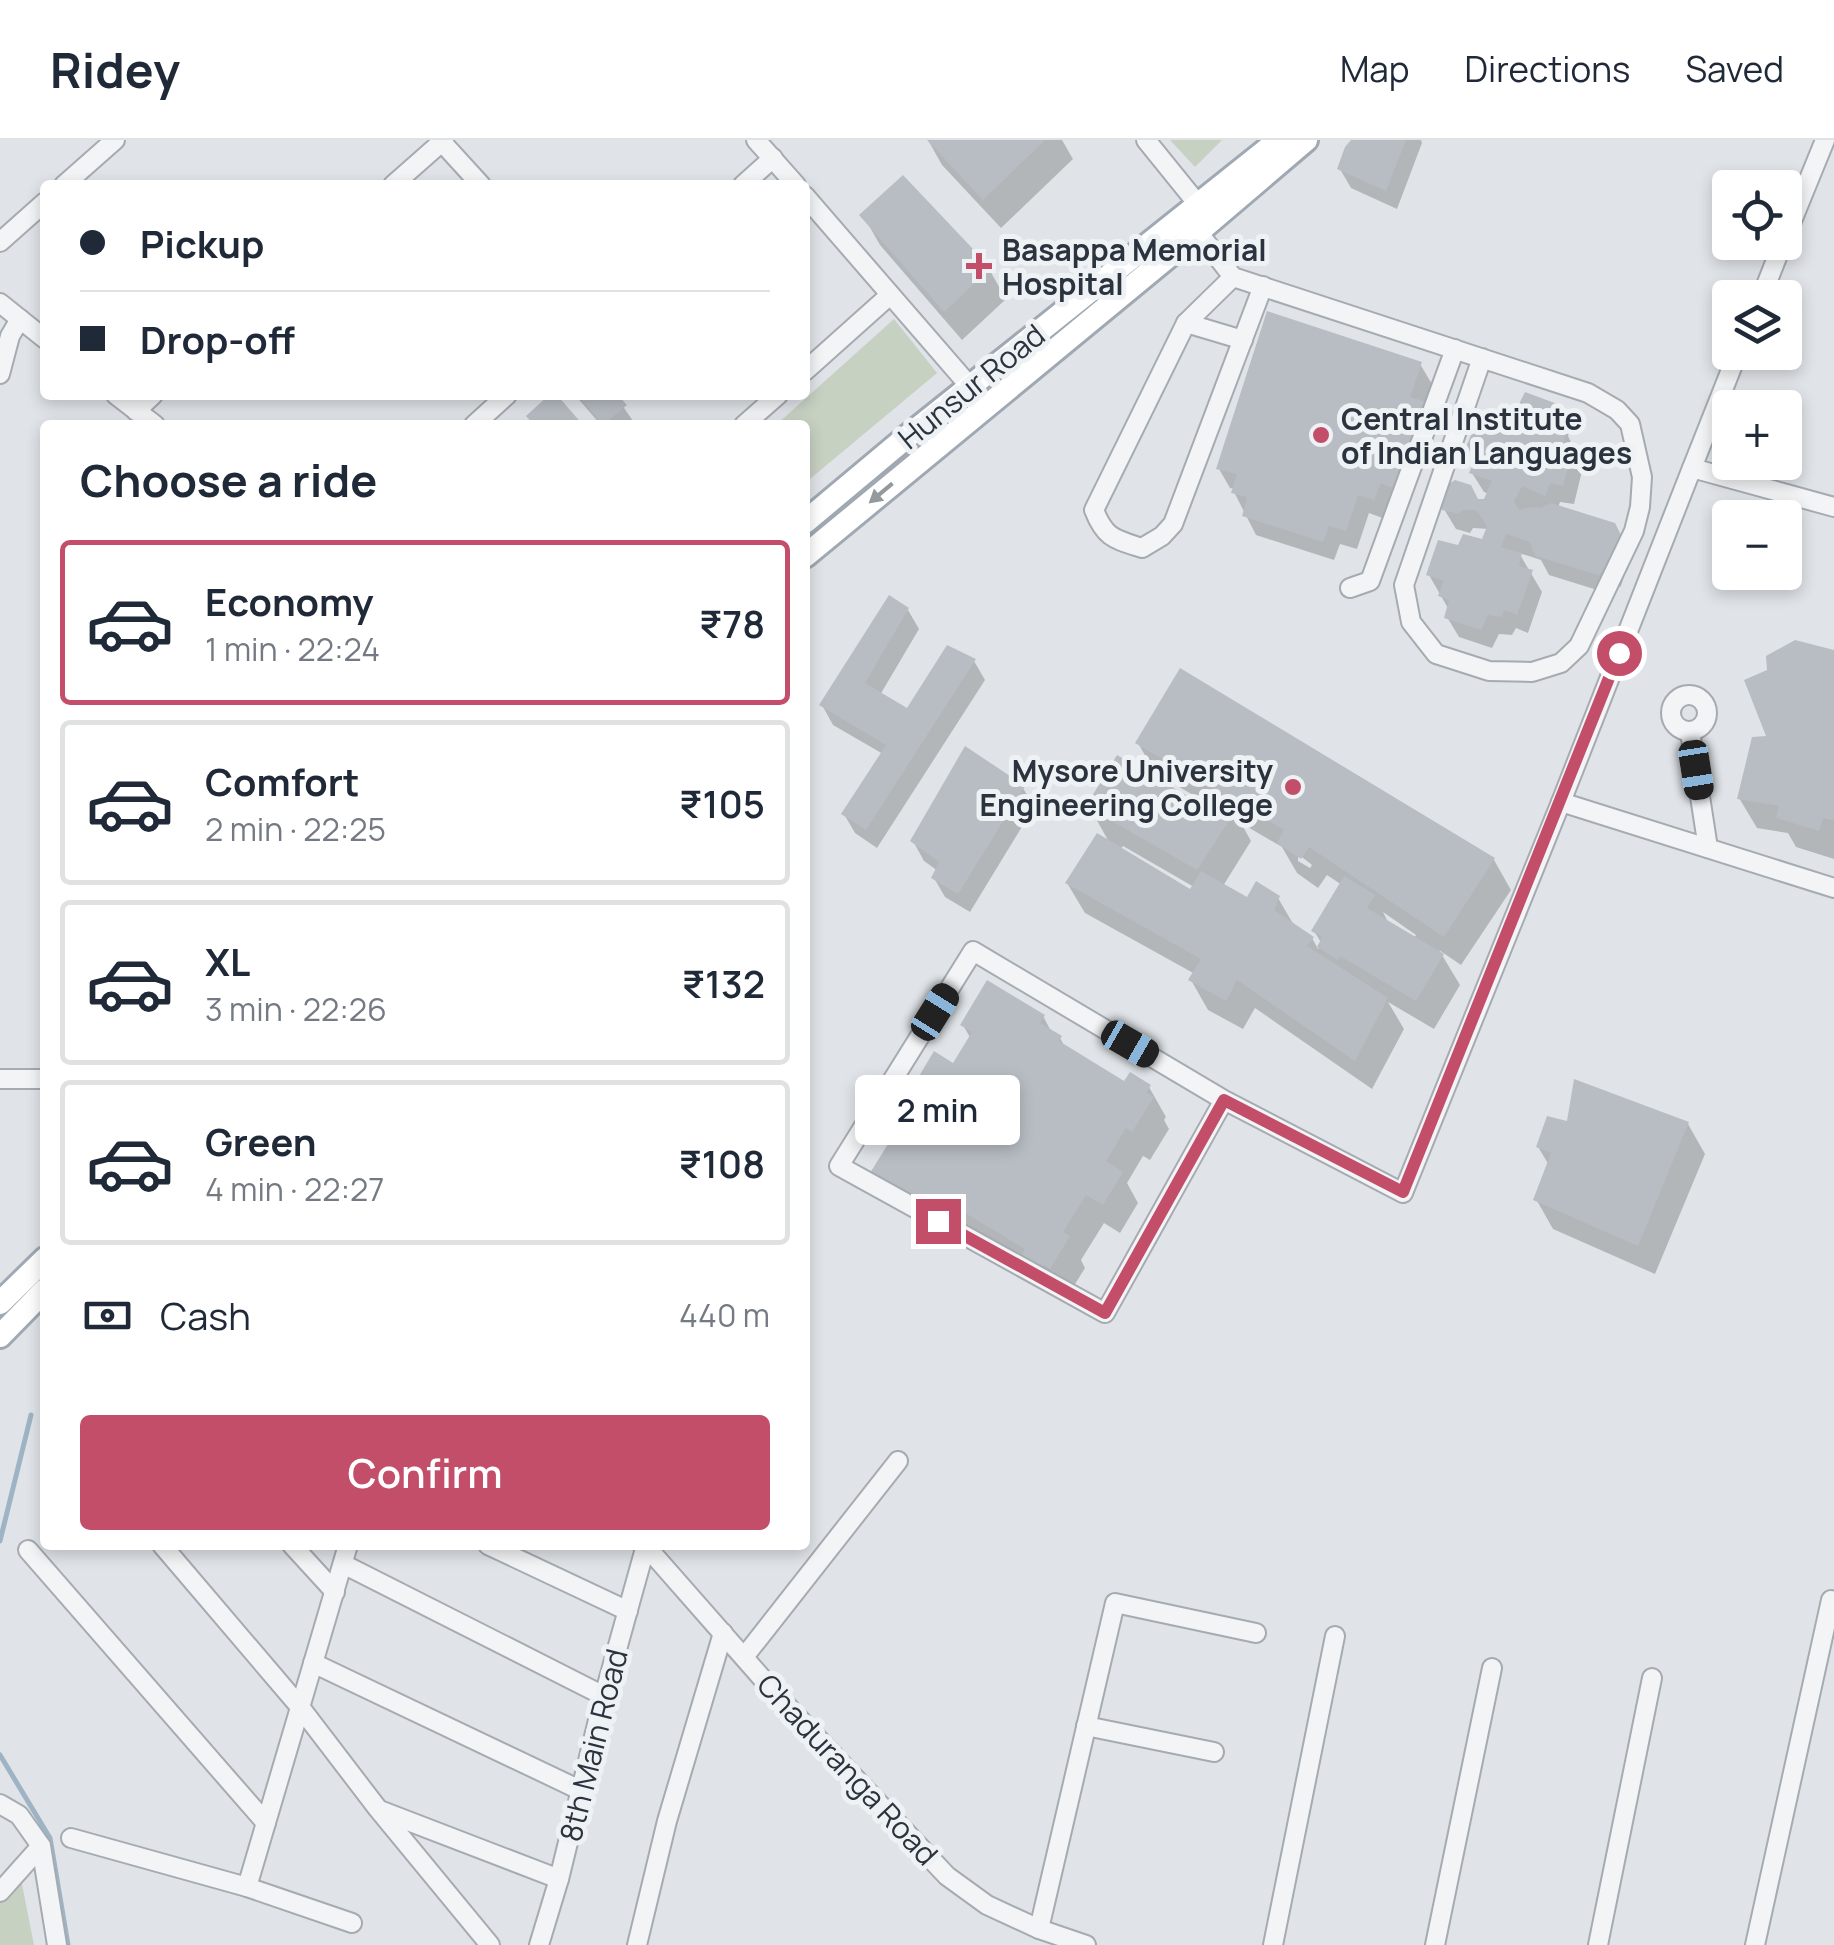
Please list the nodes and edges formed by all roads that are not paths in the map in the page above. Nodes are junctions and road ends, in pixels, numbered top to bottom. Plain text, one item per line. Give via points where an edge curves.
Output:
1 (115, 140) edge
2 (756, 140) edge
3 (1146, 140) edge
4 (1279, 140) edge
5 (1306, 140) edge
6 (1824, 140) edge
7 (442, 141) edge
8 (773, 158) junction
9 (70, 180) edge
10 (398, 180) edge
11 (477, 180) edge
12 (749, 180) edge
13 (792, 180) edge
14 (1802, 195) edge
15 (810, 202) edge
16 (40, 206) edge
17 (1203, 219) junction
18 (0, 242) edge
19 (1233, 276) junction
20 (1263, 286) junction
21 (890, 294) junction
22 (0, 303) edge
23 (20, 319) junction
24 (1186, 323) junction
25 (40, 335) edge
26 (1243, 340) junction
27 (3, 346) edge
28 (1456, 349) junction
29 (1482, 358) junction
30 (810, 366) edge
31 (1731, 370) edge
32 (0, 374) edge
33 (970, 387) junction
34 (122, 400) edge
35 (148, 400) edge
36 (502, 400) edge
37 (772, 400) edge
38 (986, 406) junction
39 (136, 411) junction
40 (148, 420) edge
41 (480, 420) edge
42 (750, 420) edge
43 (1692, 468) junction
44 (1834, 507) edge
45 (810, 518) edge
46 (810, 552) edge
47 (1350, 588) dead end
48 (1690, 732) dead end
49 (1561, 802) junction
50 (1708, 848) junction
51 (1834, 888) edge
52 (0, 1078) edge
53 (40, 1079) edge
54 (1224, 1100) junction
55 (40, 1264) edge
56 (40, 1296) edge
57 (0, 1304) edge
58 (0, 1336) edge
59 (898, 1461) dead end
60 (28, 1550) dead end
61 (166, 1550) edge
62 (297, 1550) edge
63 (347, 1550) edge
64 (499, 1550) edge
65 (645, 1550) edge
66 (650, 1550) edge
67 (343, 1564) junction
68 (335, 1592) junction
69 (1831, 1600) dead end
70 (628, 1611) junction
71 (723, 1633) junction
72 (1256, 1633) dead end
73 (1336, 1636) dead end
74 (744, 1657) junction
75 (314, 1663) junction
76 (1492, 1668) dead end
77 (1652, 1678) dead end
78 (604, 1696) junction
79 (300, 1707) junction
80 (1086, 1726) junction
81 (1214, 1752) dead end
82 (580, 1790) junction
83 (0, 1804) edge
84 (378, 1810) junction
85 (266, 1823) junction
86 (71, 1838) dead end
87 (41, 1846) junction
88 (559, 1879) junction
89 (246, 1887) junction
90 (0, 1892) edge
91 (352, 1923) dead end
92 (1039, 1928) junction
93 (58, 1945) edge
94 (490, 1945) edge
95 (539, 1945) edge
96 (637, 1945) edge
97 (1086, 1945) edge
98 (1273, 1945) edge
99 (1435, 1945) edge
100 (1598, 1945) edge
101 (1755, 1945) edge

1 - 9 street
2 - 8 street
3 - 17 street
4 - 17 main road, Hunsur Road
5 - 17 main road
6 - 14 street
7 - 10 street
7 - 11 street
8 - 12 street
8 - 13 street
15 - 21 street
16 - 18 street
17 - 19 street
17 - 33 main road, Hunsur Road
17 - 38 main road
19 - 20 street
19 - 24 street
20 - 26 street
20 - 28 street
21 - 30 street
21 - 33 street
22 - 23 street
23 - 25 street
23 - 27 street
24 - 26 street
24 - 26 street via 1094,510 1102,530 1142,548 1173,524
27 - 32 street
28 - 29 street
28 - 47 street via 1370,581
29 - 29 street via 1588,393 1616,410 1630,424 1642,478 1634,531 1580,646 1561,663 1532,672 1490,671 1436,654 1411,622 1404,586
31 - 43 street
33 - 38 street
33 - 45 main road, Hunsur Road
34 - 39 street
35 - 39 street
36 - 41 street
37 - 42 street
38 -> 46 main road
39 - 40 street
43 - 44 street
43 - 49 street
48 - 50 street
49 - 50 street
49 - 54 street via 1403,1192
50 - 51 street
52 - 53 street
54 - 54 street via 973,951 839,1166 1105,1313
55 - 57 main road
56 - 58 main road
59 - 74 street
60 - 85 street
61 - 79 street
62 - 68 street
63 - 67 street
64 - 70 street
65 - 70 street, 8th Main Road
66 - 71 street, Chaduranga Road
67 - 68 street
67 - 78 street
68 - 75 street
69 - 101 street
70 - 78 street, 8th Main Road
71 - 74 street, Chaduranga Road
71 - 96 street
72 - 80 street via 1115,1603
73 - 98 street
74 - 92 street, Chaduranga Road via 947,1876 986,1905
75 - 79 street
75 - 82 street
76 - 99 street
77 - 100 street
78 - 82 street, 8th Main Road
79 - 84 street
79 - 85 street
80 - 81 street
80 - 92 street
82 - 88 street, 8th Main Road
83 - 87 street via 19,1814
84 - 88 street
84 - 94 street
85 - 89 street
86 - 89 street
87 - 90 street
87 - 93 street
88 - 95 street, 8th Main Road
89 - 91 street
92 - 97 street, Chaduranga Road

